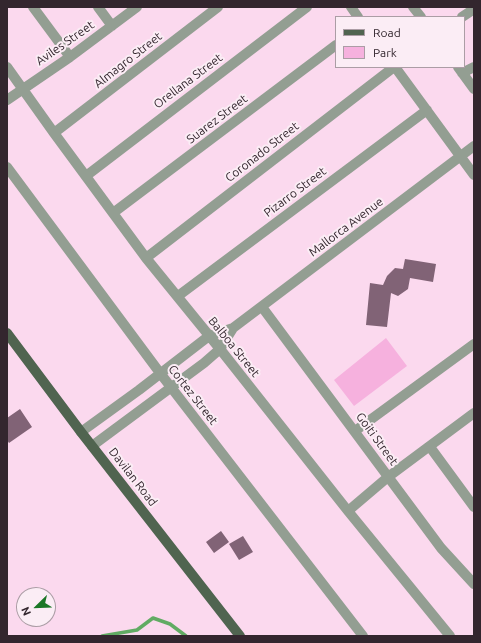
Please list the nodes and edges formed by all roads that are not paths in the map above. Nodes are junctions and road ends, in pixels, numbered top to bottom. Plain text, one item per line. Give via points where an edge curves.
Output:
1 (33, 7) edge
2 (98, 7) edge
3 (137, 7) edge
4 (218, 7) edge
5 (306, 7) edge
6 (351, 7) edge
7 (413, 7) edge
8 (474, 9) edge
9 (357, 16) edge
10 (420, 16) edge
11 (464, 16) edge
12 (112, 26) junction
13 (335, 46) edge
14 (70, 57) junction
15 (7, 67) edge
16 (474, 67) edge
17 (393, 68) edge
18 (395, 68) edge
19 (460, 70) edge
20 (23, 88) junction
21 (474, 88) edge
22 (7, 100) edge
23 (427, 110) junction
24 (54, 133) junction
25 (474, 146) edge
26 (461, 156) junction
27 (7, 167) edge
28 (474, 175) edge
29 (86, 176) junction
30 (113, 213) junction
31 (146, 258) junction
32 (178, 296) junction
33 (262, 307) junction
34 (233, 328) junction
35 (7, 333) edge
36 (209, 336) junction
37 (474, 344) edge
38 (220, 349) junction
39 (160, 373) junction
40 (171, 387) junction
41 (128, 397) junction
42 (139, 410) junction
43 (473, 416) edge
44 (355, 431) junction
45 (81, 432) junction
46 (92, 446) junction
47 (430, 447) junction
48 (388, 477) junction
49 (474, 507) edge
50 (348, 511) junction
51 (474, 584) edge
52 (240, 636) edge
53 (363, 636) edge
54 (450, 636) edge

1 - 14 street
2 - 12 street
3 - 12 street, Aviles Street
4 - 24 street, Almagro Street
5 - 29 street, Orellana Street
6 - 9 street
7 - 10 street
8 - 11 street
12 - 14 street, Aviles Street
13 - 30 street, Suarez Street
14 - 20 street, Aviles Street
15 - 20 street, Balboa Street
16 - 19 street
17 - 31 street, Coronado Street
18 - 23 street
19 - 21 street
20 - 22 street, Aviles Street
20 - 24 street, Balboa Street
23 - 26 street
23 - 32 street, Pizarro Street
24 - 29 street, Balboa Street
25 - 26 street, Mallorca Avenue
26 - 28 street
26 - 33 street, Mallorca Avenue
27 - 39 street, Cortez Street
29 - 30 street, Balboa Street
30 - 31 street, Balboa Street
31 - 32 street, Balboa Street
32 - 36 street, Balboa Street
33 - 34 street, Mallorca Avenue
33 - 44 street, Goiti Street
34 - 36 street, Mallorca Avenue
34 - 38 street, Mallorca Avenue
35 - 45 main road, Davilan Road
36 - 38 street, Balboa Street
36 - 39 street, Mallorca Avenue
37 - 44 street
38 - 40 street, Mallorca Avenue
38 - 50 street, Balboa Street
39 - 40 street, Cortez Street
39 - 41 street, Mallorca Avenue
40 - 42 street, Mallorca Avenue
40 - 53 street, Cortez Street
41 - 42 street
41 - 45 street, Mallorca Avenue
42 - 46 street, Mallorca Avenue
43 - 47 street
44 - 48 street, Goiti Street
45 - 46 main road, Davilan Road
46 - 52 main road, Davilan Road
47 - 48 street
47 - 49 street
48 - 50 street
48 - 51 street, Goiti Street via 441,548
50 - 54 street, Balboa Street

